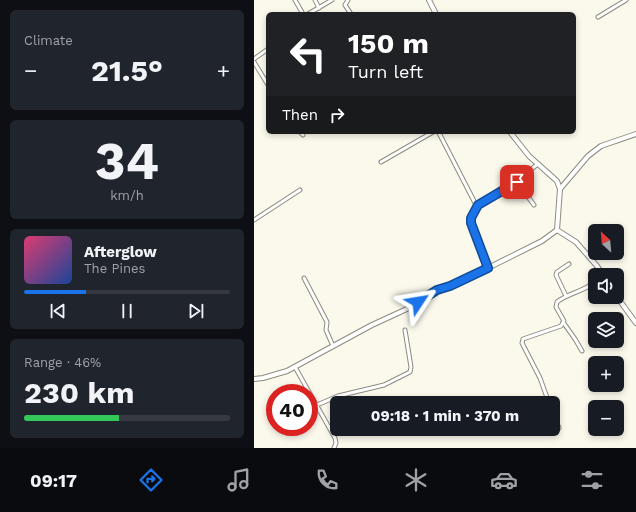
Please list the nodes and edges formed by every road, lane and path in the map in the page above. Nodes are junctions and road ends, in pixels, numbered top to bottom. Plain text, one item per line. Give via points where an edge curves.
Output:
1 (295, 0) edge
2 (315, 0) edge
3 (332, 0) edge
4 (348, 0) edge
5 (429, 0) edge
6 (626, 0) edge
7 (319, 8) junction
8 (302, 12) edge
9 (312, 12) edge
10 (350, 12) edge
11 (435, 12) edge
12 (598, 17) dead end
13 (266, 50) edge
14 (254, 59) edge
15 (254, 62) edge
16 (266, 82) edge
17 (430, 134) edge
18 (440, 134) edge
19 (512, 134) edge
20 (636, 134) edge
21 (381, 162) dead end
22 (538, 164) junction
23 (517, 182) junction
24 (560, 188) junction
25 (300, 190) dead end
26 (478, 205) junction
27 (534, 205) dead end
28 (254, 220) edge
29 (557, 230) junction
30 (569, 264) dead end
31 (488, 268) junction
32 (598, 268) edge
33 (304, 278) dead end
34 (588, 287) edge
35 (566, 296) junction
36 (622, 304) edge
37 (563, 322) junction
38 (636, 323) edge
39 (405, 330) dead end
40 (332, 346) junction
41 (582, 352) dead end
42 (295, 367) junction
43 (254, 379) edge
44 (305, 384) edge
45 (546, 396) edge
46 (318, 405) edge
47 (318, 407) edge
48 (334, 448) edge

1 - 8 street
2 - 7 street
3 - 7 street
4 - 10 street via 345,6
5 - 11 street
6 - 12 street
7 - 9 street
13 - 14 street
15 - 16 street
17 - 21 street
18 - 26 street
19 - 22 street
20 - 24 street via 601,146 588,156
22 - 23 street
22 - 24 street via 557,181
23 - 26 street
23 - 27 street
24 - 29 street
25 - 28 street
26 - 31 street via 471,223
29 - 31 street via 542,241
29 - 32 street via 576,242
30 - 35 street via 556,275
31 - 40 street via 437,290 409,308
33 - 40 street via 327,322 326,330
34 - 35 street
35 - 37 street via 556,304
36 - 38 street
37 - 41 street
37 - 45 street via 561,326 522,341
39 - 46 street via 410,372 384,385 336,397
40 - 42 street
42 - 43 street
42 - 44 street
47 - 48 street via 335,438

